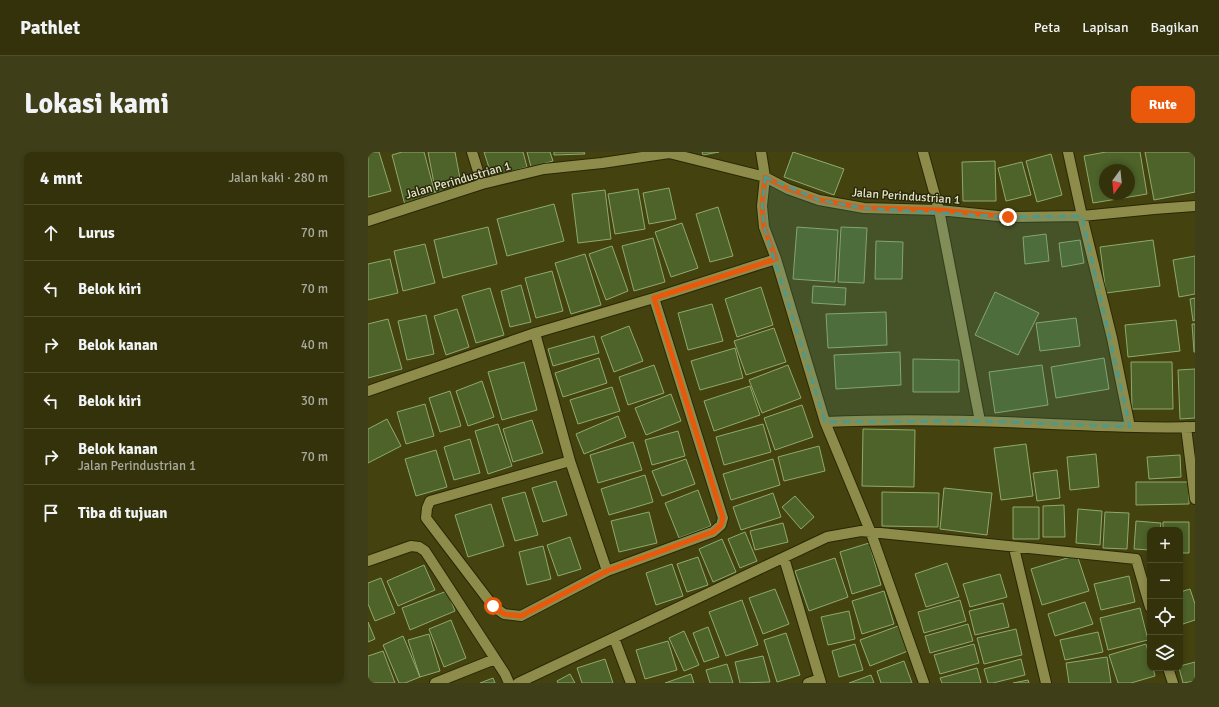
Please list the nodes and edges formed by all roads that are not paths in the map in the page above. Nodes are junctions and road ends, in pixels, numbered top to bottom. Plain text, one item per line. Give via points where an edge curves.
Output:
1 (472, 152) edge
2 (761, 152) edge
3 (923, 152) edge
4 (1068, 152) edge
5 (669, 153) edge
6 (765, 177) junction
7 (482, 184) junction
8 (1195, 206) edge
9 (939, 210) junction
10 (1082, 216) junction
11 (368, 221) edge
12 (776, 259) junction
13 (654, 298) junction
14 (535, 333) junction
15 (368, 391) edge
16 (980, 421) junction
17 (825, 422) junction
18 (1130, 427) junction
19 (1190, 427) edge
20 (570, 461) junction
21 (1195, 499) edge
22 (871, 533) junction
23 (1014, 548) junction
24 (784, 558) junction
25 (368, 561) edge
26 (607, 571) junction
27 (1148, 599) edge
28 (614, 638) junction
29 (495, 659) junction
30 (1169, 671) edge
31 (821, 681) edge
32 (1171, 682) edge
33 (435, 683) edge
34 (509, 683) edge
35 (518, 683) edge
36 (631, 683) edge
37 (808, 683) edge
38 (924, 683) edge
39 (1046, 683) edge

1 - 7 street
2 - 6 street
3 - 9 street
4 - 10 street
5 - 6 street, Jalan Perindustrian 1
5 - 7 street, Jalan Perindustrian 1 via 544,169
6 - 9 street, Jalan Perindustrian 1 via 788,189 819,200 864,208
6 - 12 street via 762,206 764,227
7 - 11 street, Jalan Perindustrian 1
8 - 10 street, Jalan Perindustrian 1
9 - 10 street, Jalan Perindustrian 1 via 1008,217
9 - 16 street
10 - 18 street via 1112,338
12 - 13 street
12 - 17 street
13 - 14 street
13 - 26 street via 723,518 721,525 713,532
14 - 15 street
14 - 20 street
16 - 17 street
16 - 18 street
17 - 22 street
18 - 19 street
19 - 21 street
20 - 26 street
20 - 26 street via 430,501 426,518 493,606 504,614 521,616
22 - 23 street
22 - 24 street via 861,531 827,537
22 - 38 street
23 - 27 street via 1136,559
23 - 39 street
24 - 28 street
24 - 31 street
25 - 29 street via 411,546 425,551
28 - 35 street
28 - 36 street
29 - 33 street
29 - 34 street
30 - 32 street
31 - 37 street

